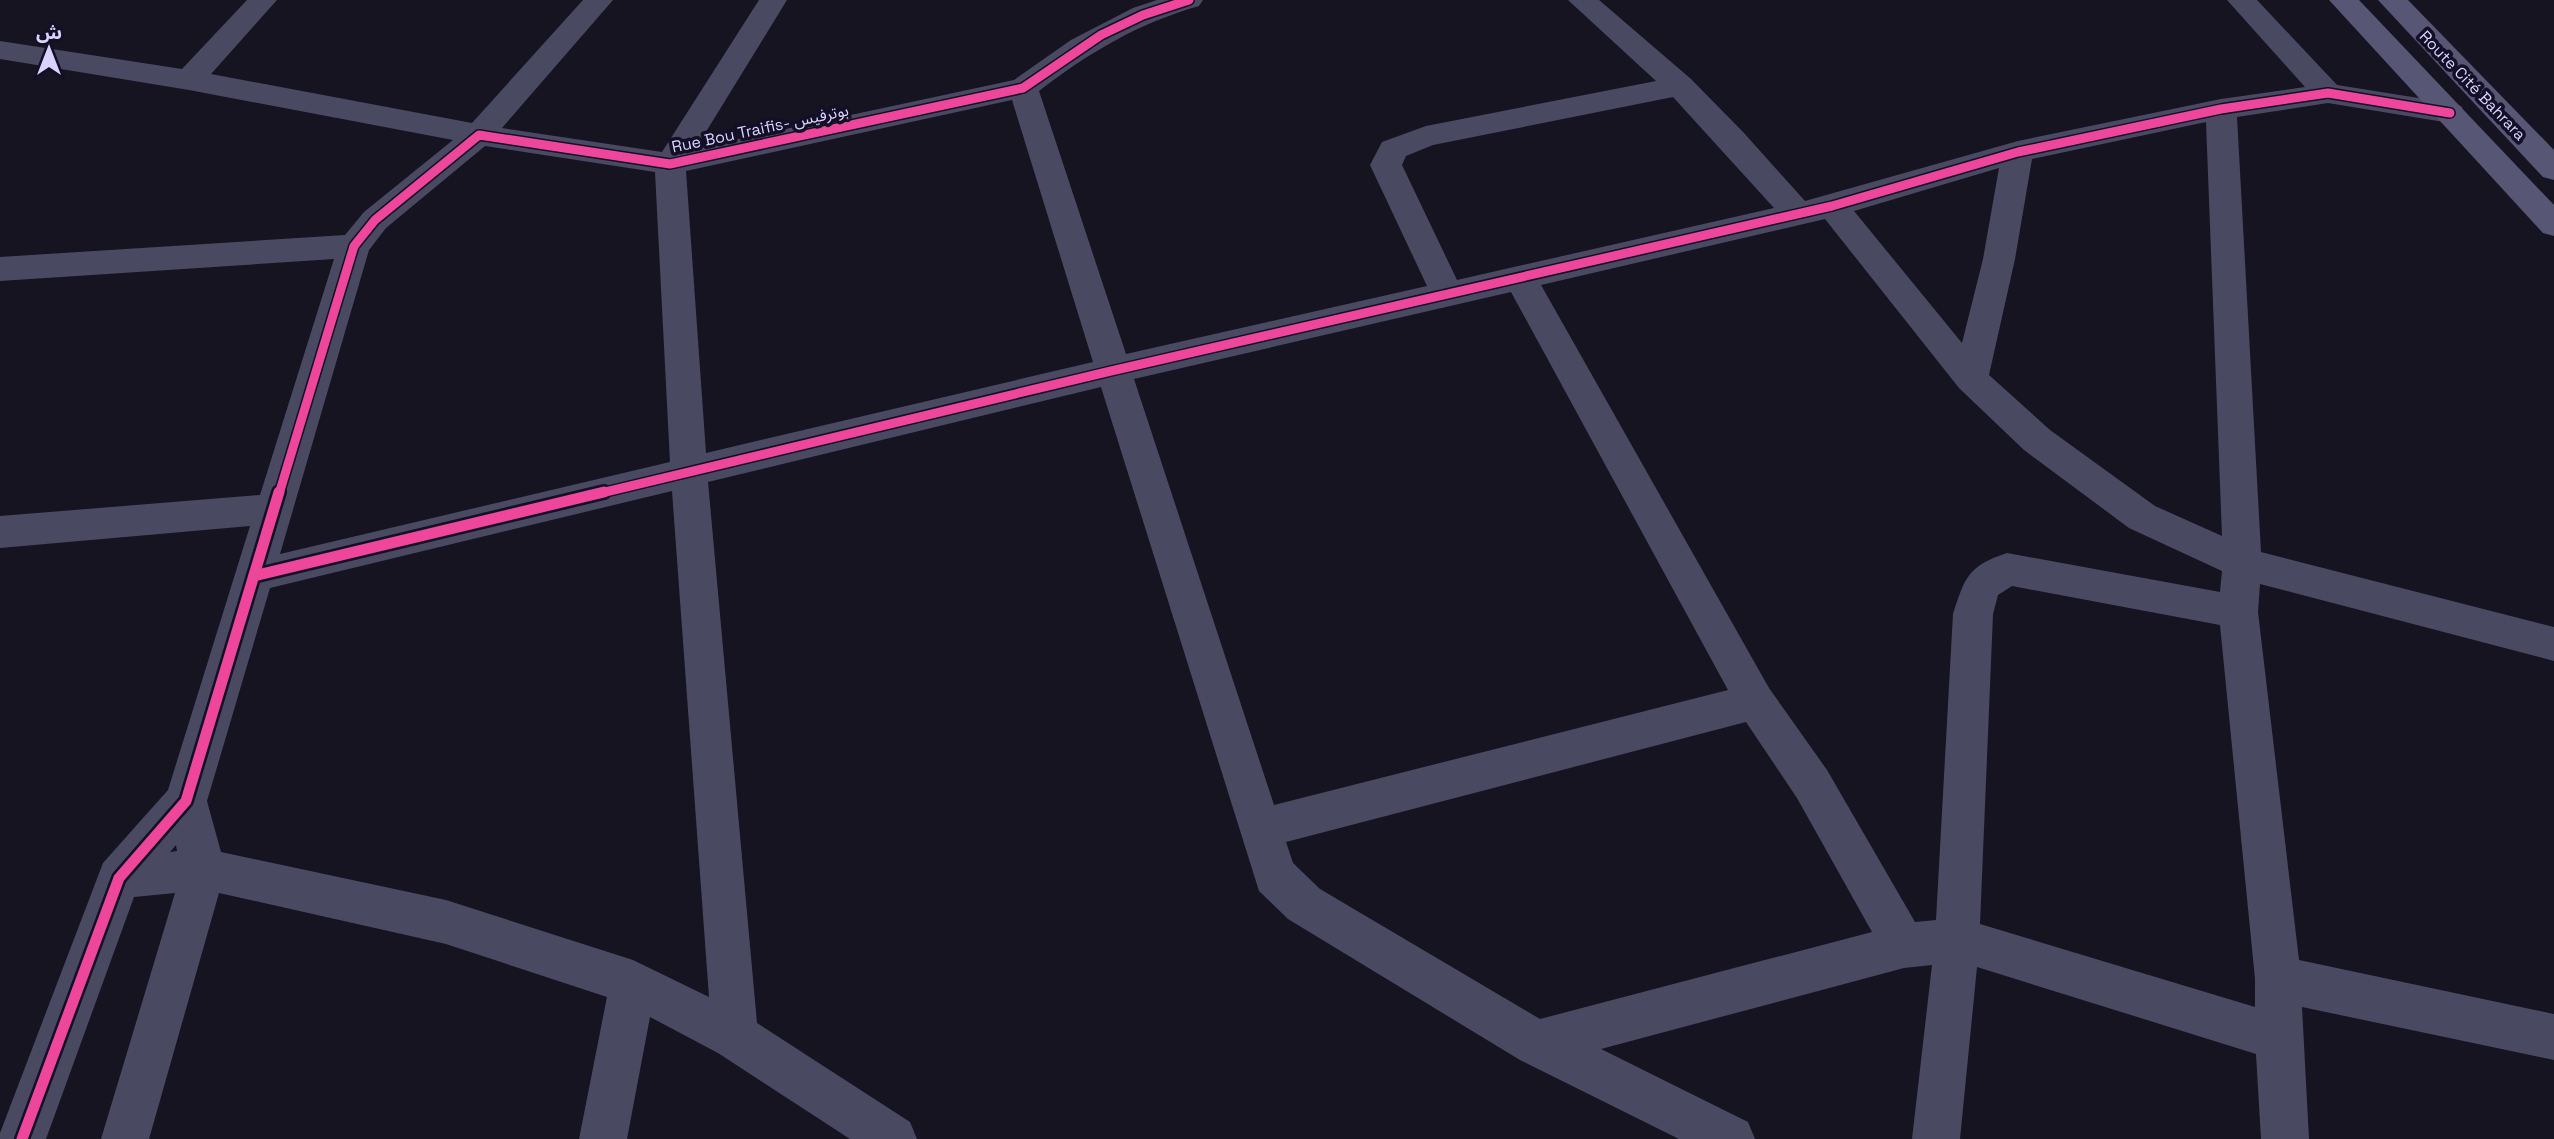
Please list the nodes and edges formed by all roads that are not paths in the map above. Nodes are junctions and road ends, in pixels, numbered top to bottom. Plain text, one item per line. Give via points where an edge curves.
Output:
1 (263, 0) edge
2 (599, 0) edge
3 (773, 0) edge
4 (1189, 0) edge
5 (1582, 0) edge
6 (2241, 0) edge
7 (2343, 0) edge
8 (2392, 0) edge
9 (0, 50) edge
10 (189, 80) junction
11 (1680, 86) junction
12 (1023, 88) junction
13 (2328, 93) junction
14 (2221, 108) junction
15 (2450, 113) junction
16 (479, 135) junction
17 (2018, 152) junction
18 (670, 164) junction
19 (2554, 169) edge
20 (1815, 210) junction
21 (2554, 225) edge
22 (354, 246) junction
23 (0, 269) edge
24 (1520, 277) junction
25 (1447, 294) junction
26 (1111, 371) junction
27 (1971, 379) junction
28 (690, 471) junction
29 (275, 509) junction
30 (0, 532) edge
31 (2242, 563) junction
32 (254, 576) junction
33 (2238, 612) junction
34 (2554, 644) edge
35 (1755, 701) junction
36 (186, 801) junction
37 (1260, 829) junction
38 (204, 869) junction
39 (119, 878) junction
40 (1957, 939) junction
41 (1904, 946) junction
42 (2278, 979) junction
43 (633, 983) junction
44 (735, 1036) junction
45 (2554, 1037) edge
46 (2279, 1038) junction
47 (1537, 1043) junction
48 (22, 1139) edge
49 (125, 1139) edge
50 (603, 1139) edge
51 (893, 1139) edge
52 (1731, 1139) edge
53 (1936, 1139) edge
54 (2285, 1139) edge

1 - 10 street
2 - 16 street
3 - 18 street
4 - 12 street, Rue Bou Traifis- بوترفيس via 1151,9 1112,27
5 - 11 street
6 - 13 street
7 - 15 main road
8 - 19 main road, Route Cité Bahrara
9 - 10 street, Rue Bou Traifis- بوترفيس
10 - 16 street, Rue Bou Traifis- بوترفيس
11 - 20 street via 1733,140
11 - 25 street via 1426,136 1393,149 1386,165
12 - 18 street, Rue Bou Traifis- بوترفيس
12 - 26 street
13 - 14 street
13 - 15 street
14 - 17 street
14 - 31 street
15 - 21 main road
16 - 18 street, Rue Bou Traifis- بوترفيس
16 - 22 street via 375,220
17 - 20 street
17 - 27 street
18 - 28 street
20 - 24 street
20 - 27 street
22 - 23 street
22 - 29 street
24 - 25 street
24 - 35 street
25 - 26 street
26 - 28 street
26 - 37 street
27 - 31 street via 2037,440 2142,517
28 - 32 street
28 - 44 street
29 - 30 street
29 - 32 street
31 - 33 street
31 - 34 street
32 - 36 street
33 - 40 street via 2007,569 1982,585 1973,614
33 - 42 street
35 - 37 street
35 - 41 street via 1812,784
36 - 38 street
36 - 39 street
37 - 47 street via 1275,876 1304,904
38 - 39 street
38 - 43 street via 446,922
38 - 49 street
39 - 48 street
40 - 41 street
40 - 46 street
40 - 53 street
41 - 47 street
42 - 45 street
42 - 46 street
43 - 44 street
43 - 50 street
44 - 51 street
46 - 54 street
47 - 52 street

